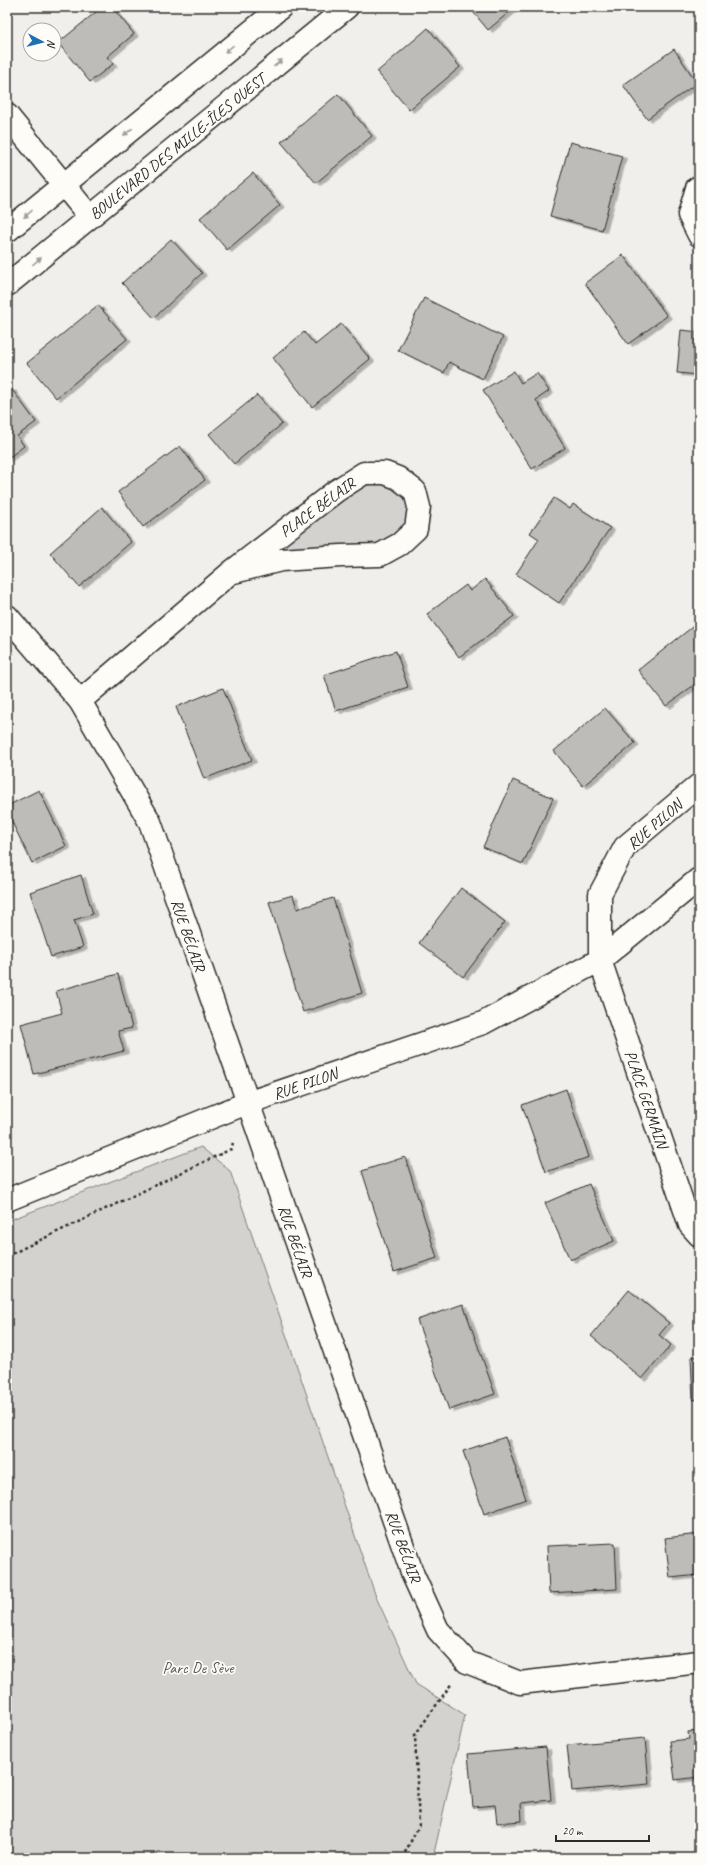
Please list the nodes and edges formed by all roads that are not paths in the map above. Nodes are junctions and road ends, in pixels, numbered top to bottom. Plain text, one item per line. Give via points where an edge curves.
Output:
1 (281, 7) edge
2 (347, 7) edge
3 (7, 115) edge
4 (63, 184) junction
5 (699, 186) edge
6 (90, 217) junction
7 (7, 231) edge
8 (699, 235) edge
9 (7, 285) edge
10 (230, 573) junction
11 (7, 616) edge
12 (80, 701) junction
13 (699, 786) edge
14 (699, 879) edge
15 (600, 960) junction
16 (248, 1103) junction
17 (7, 1200) edge
18 (699, 1235) edge
19 (699, 1662) edge

1 -> 4 street
6 -> 2 street, BOULEVARD DES MILLE-ÎLES OUEST
3 - 4 street
4 - 6 street
4 -> 7 street
5 - 8 street via 688,214
9 -> 6 street, BOULEVARD DES MILLE-ÎLES OUEST
10 - 10 street, PLACE BÉLAIR via 282,560 380,555 400,544 416,529 419,507 415,491 398,478 385,473 364,473 336,491
10 - 12 street, PLACE BÉLAIR
11 - 12 street, RUE BÉLAIR
12 - 16 street, RUE BÉLAIR via 150,822
13 - 15 street, RUE PILON via 625,846 600,894
14 - 15 street, RUE PILON
15 - 16 street, RUE PILON via 483,1023
15 - 18 street, PLACE GERMAIN via 690,1225
16 - 17 street, RUE PILON
16 - 19 street, RUE BÉLAIR via 413,1575 438,1630 467,1662 520,1683

